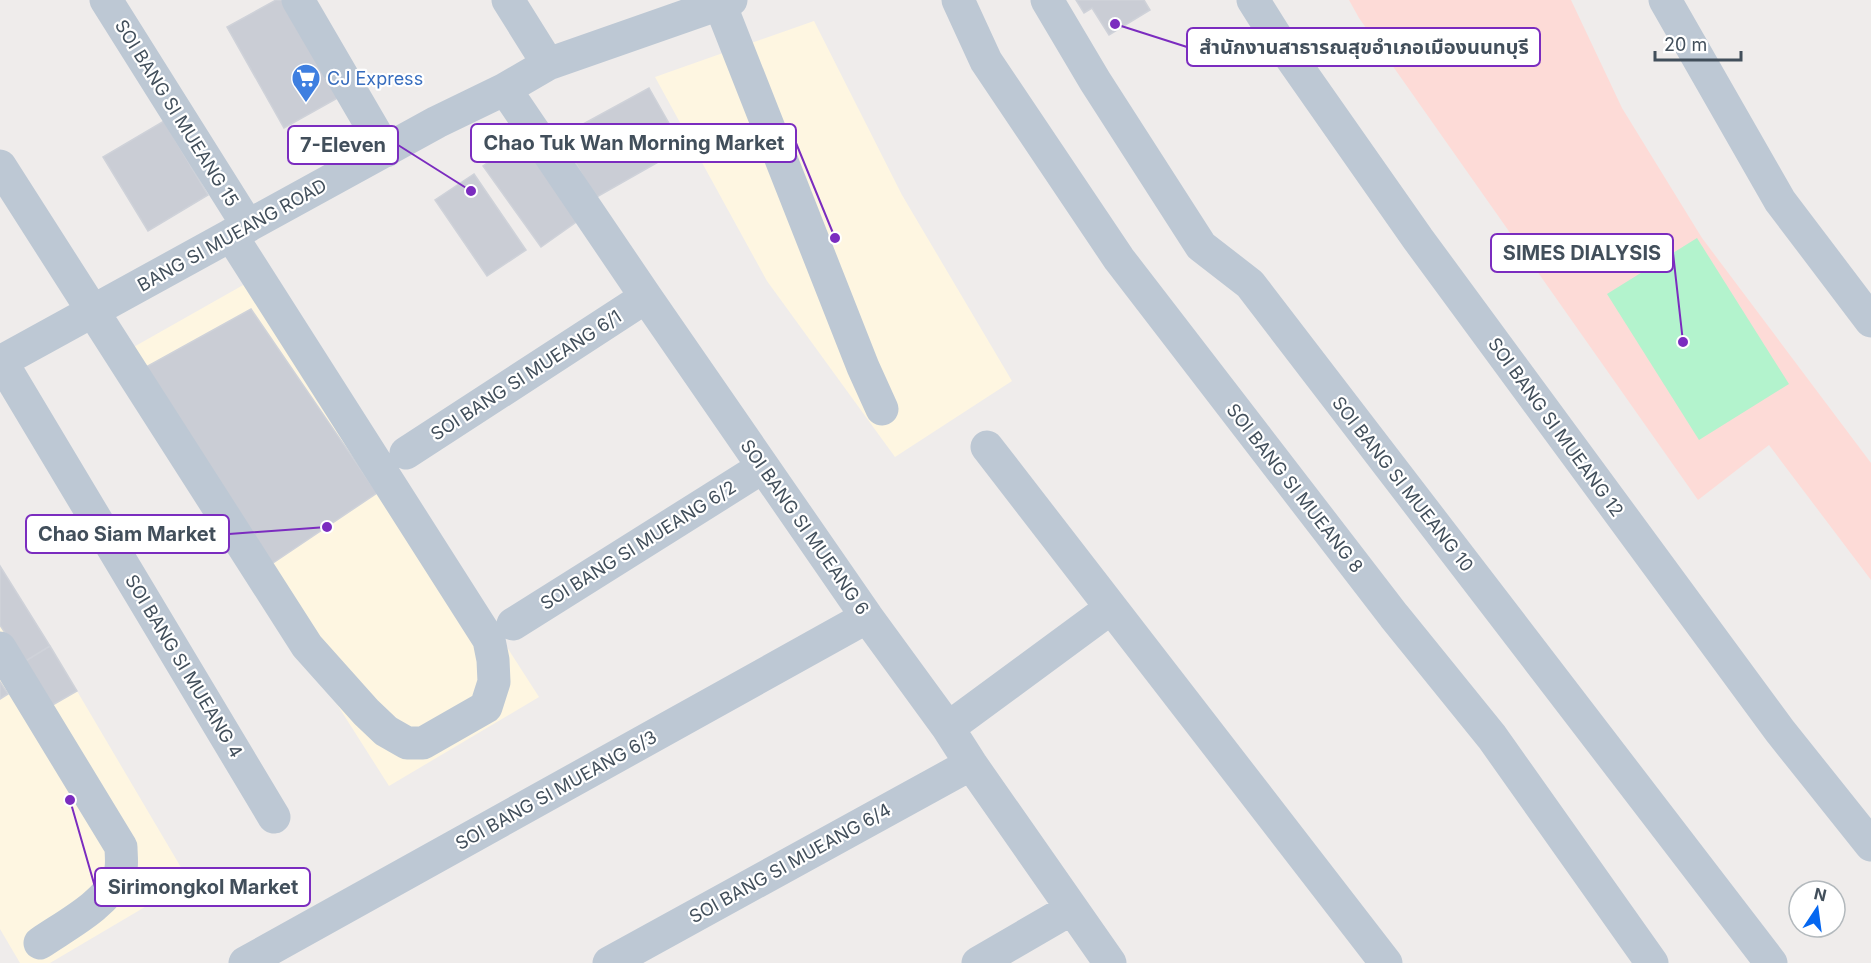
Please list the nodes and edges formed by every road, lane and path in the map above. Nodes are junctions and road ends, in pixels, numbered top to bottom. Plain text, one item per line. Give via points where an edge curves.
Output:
1 (106, 0) edge
2 (298, 0) edge
3 (508, 0) edge
4 (958, 0) edge
5 (1047, 0) edge
6 (1253, 0) edge
7 (1665, 0) edge
8 (715, 3) edge
9 (548, 64) junction
10 (505, 88) junction
11 (386, 151) junction
12 (0, 165) edge
13 (239, 231) junction
14 (646, 297) junction
15 (92, 311) junction
16 (1871, 321) edge
17 (1, 361) edge
18 (882, 409) dead end
19 (987, 447) dead end
20 (406, 453) dead end
21 (763, 466) junction
22 (1112, 608) junction
23 (867, 617) junction
24 (513, 624) dead end
25 (0, 648) edge
26 (948, 728) junction
27 (971, 764) junction
28 (274, 817) dead end
29 (1871, 845) edge
30 (1071, 909) junction
31 (40, 943) dead end
32 (245, 963) edge
33 (609, 963) edge
34 (978, 963) edge
35 (1110, 963) edge
36 (1386, 963) edge
37 (1652, 963) edge
38 (1771, 963) edge

1 - 13 street, SOI BANG SI MUEANG 15
2 - 11 street
3 - 9 street
4 - 37 street, SOI BANG SI MUEANG 8 via 986,62 1119,259 1492,737
5 - 38 street, SOI BANG SI MUEANG 10 via 1201,246 1250,284
6 - 29 street, SOI BANG SI MUEANG 12 via 1418,239 1780,731
7 - 16 street via 1780,201
8 - 9 street, BANG SI MUEANG ROAD
8 - 18 street
9 - 10 street, BANG SI MUEANG ROAD
10 - 11 street, BANG SI MUEANG ROAD
10 - 14 street, SOI BANG SI MUEANG 6
11 - 13 street, BANG SI MUEANG ROAD
12 - 15 street, SOI BANG SI MUEANG 15
13 - 15 street, BANG SI MUEANG ROAD
13 - 15 street, SOI BANG SI MUEANG 15 via 489,640 494,682 486,707 423,742 407,743 386,731 308,646
14 - 20 street, SOI BANG SI MUEANG 6/1
14 - 21 street, SOI BANG SI MUEANG 6
15 - 17 street, BANG SI MUEANG ROAD
17 - 28 street, SOI BANG SI MUEANG 4
19 - 22 street
21 - 23 street, SOI BANG SI MUEANG 6
21 - 24 street, SOI BANG SI MUEANG 6/2
22 - 26 street
22 - 36 street
23 - 26 street, SOI BANG SI MUEANG 6
23 - 32 street, SOI BANG SI MUEANG 6/3
25 - 31 street via 121,847 119,874 104,898
26 - 27 street, SOI BANG SI MUEANG 6
27 - 30 street, SOI BANG SI MUEANG 6
27 - 33 street, SOI BANG SI MUEANG 6/4
30 - 34 street
30 - 35 street, SOI BANG SI MUEANG 6

